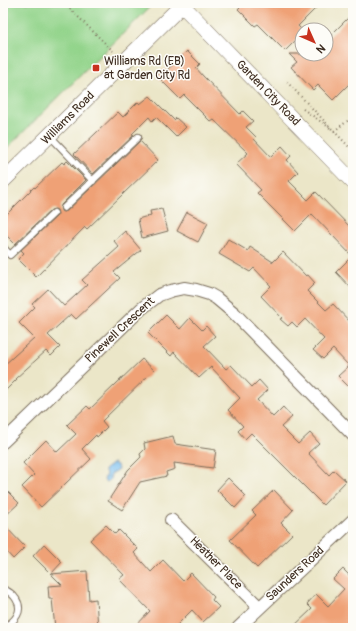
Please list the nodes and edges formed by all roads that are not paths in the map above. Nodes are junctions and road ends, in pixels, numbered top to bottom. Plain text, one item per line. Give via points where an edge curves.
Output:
1 (183, 4) edge
2 (50, 136) junction
3 (138, 137) dead end
4 (3, 181) edge
5 (93, 181) junction
6 (353, 182) edge
7 (64, 208) dead end
8 (54, 213) dead end
9 (3, 247) edge
10 (353, 435) edge
11 (3, 442) edge
12 (172, 520) dead end
13 (353, 520) edge
14 (3, 589) edge
15 (260, 607) junction
16 (3, 627) edge
17 (238, 628) edge

1 - 2 street, Williams Road
1 - 6 street, Garden City Road
2 - 4 street, Williams Road
2 - 5 lane
3 - 5 lane
5 - 7 lane
8 - 9 lane via 10,254
10 - 11 street, Pinewell Crescent via 230,309 209,294 184,288 159,295 141,309
12 - 15 street, Heather Place
13 - 15 street, Saunders Road
14 - 16 lane via 14,596 19,603 19,611 16,618
15 - 17 street, Saunders Road

